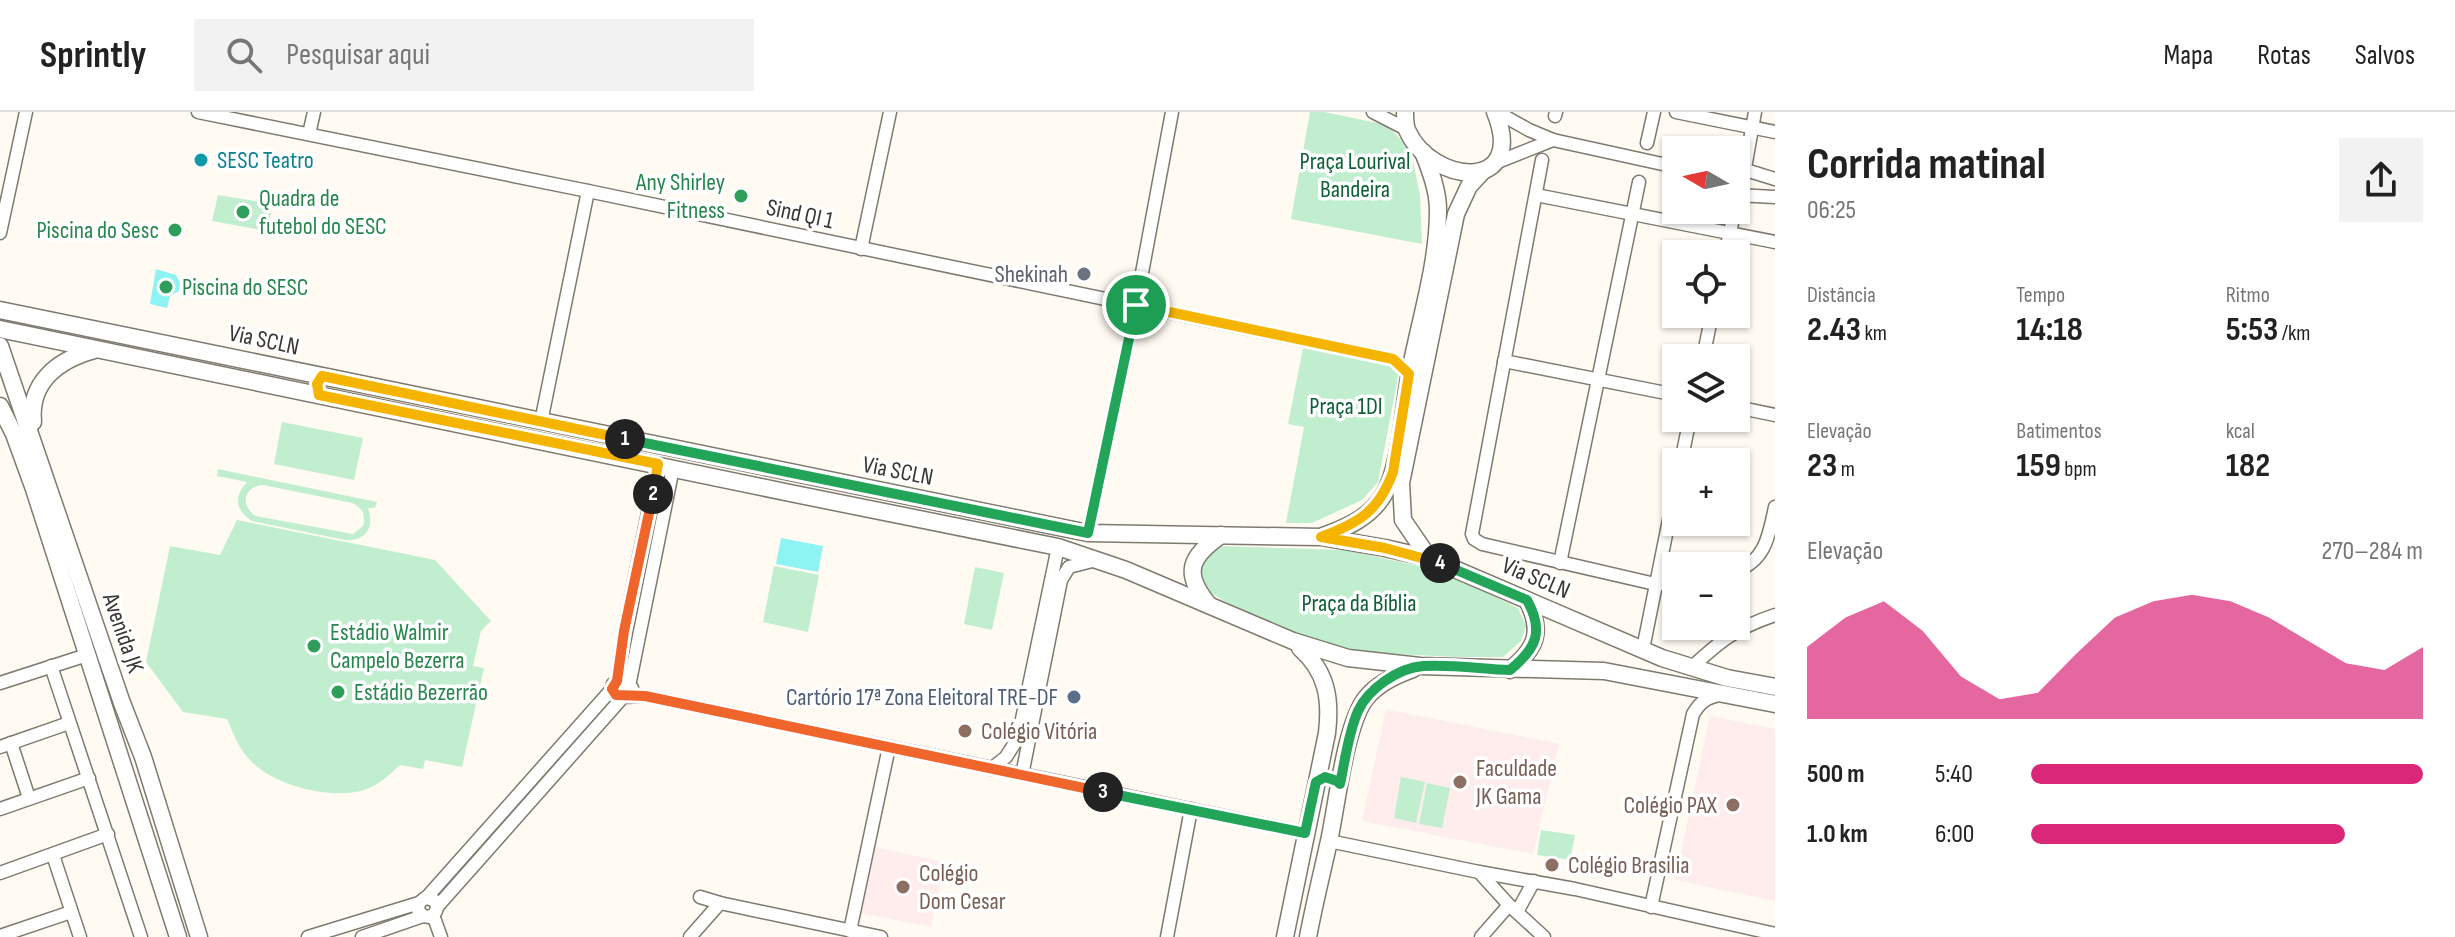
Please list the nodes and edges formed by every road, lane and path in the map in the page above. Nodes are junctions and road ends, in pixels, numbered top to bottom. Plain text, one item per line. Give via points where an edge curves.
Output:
1 (26, 112) edge
2 (198, 112) edge
3 (314, 112) edge
4 (890, 112) edge
5 (1172, 112) edge
6 (1373, 112) edge
7 (1496, 112) edge
8 (1654, 112) edge
9 (1676, 112) edge
10 (1755, 112) edge
11 (1406, 121) edge
12 (1752, 127) junction
13 (1775, 132) edge
14 (309, 134) junction
15 (1749, 136) edge
16 (1553, 140) junction
17 (1647, 143) dead end
18 (1423, 152) junction
19 (1542, 160) dead end
20 (1662, 164) edge
21 (1489, 167) junction
22 (1750, 171) edge
23 (1773, 178) edge
24 (1639, 182) dead end
25 (588, 191) junction
26 (1536, 195) junction
27 (1750, 196) edge
28 (1770, 197) edge
29 (1632, 215) junction
30 (1731, 224) edge
31 (0, 233) edge
32 (1729, 233) junction
33 (1728, 240) edge
34 (1775, 242) edge
35 (861, 249) junction
36 (1136, 305) junction
37 (0, 310) edge
38 (0, 329) edge
39 (0, 346) edge
40 (96, 349) junction
41 (1414, 352) junction
42 (1393, 359) junction
43 (1504, 361) junction
44 (293, 370) junction
45 (1409, 374) junction
46 (322, 376) junction
47 (1598, 379) junction
48 (289, 389) junction
49 (1662, 392) edge
50 (319, 395) junction
51 (0, 406) edge
52 (1750, 410) edge
53 (1775, 415) edge
54 (541, 422) junction
55 (35, 448) junction
56 (700, 455) junction
57 (723, 459) junction
58 (665, 466) junction
59 (697, 472) junction
60 (719, 477) junction
61 (1775, 509) edge
62 (1088, 533) junction
63 (1221, 535) junction
64 (1665, 536) edge
65 (1321, 537) junction
66 (60, 547) junction
67 (1058, 547) junction
68 (1429, 558) junction
69 (1096, 560) junction
70 (1560, 563) junction
71 (1750, 565) edge
72 (68, 571) junction
73 (636, 576) junction
74 (651, 580) junction
75 (1655, 584) junction
76 (1662, 584) edge
77 (1527, 600) junction
78 (1209, 605) junction
79 (1775, 615) edge
80 (1293, 641) junction
81 (1643, 649) junction
82 (87, 655) junction
83 (51, 666) junction
84 (1420, 666) junction
85 (1691, 668) junction
86 (1510, 670) junction
87 (0, 683) edge
88 (1677, 684) junction
89 (1775, 687) edge
90 (620, 688) junction
91 (1723, 694) junction
92 (1775, 704) edge
93 (1693, 714) junction
94 (69, 723) junction
95 (6, 745) edge
96 (889, 747) junction
97 (143, 757) junction
98 (121, 766) junction
99 (991, 769) junction
100 (1022, 775) junction
101 (89, 778) junction
102 (1316, 782) junction
103 (1340, 784) junction
104 (29, 798) junction
105 (156, 802) junction
106 (0, 809) edge
107 (136, 809) junction
108 (1191, 809) junction
109 (1305, 833) junction
110 (108, 834) junction
111 (1329, 841) junction
112 (53, 855) junction
113 (1479, 872) junction
114 (0, 873) edge
115 (1297, 876) junction
116 (1534, 881) junction
117 (1318, 883) junction
118 (700, 897) dead end
119 (423, 900) junction
120 (720, 903) junction
121 (1651, 907) junction
122 (1513, 908) junction
123 (71, 912) junction
124 (431, 913) junction
125 (850, 931) junction
126 (1775, 934) edge
127 (8, 935) edge
128 (80, 937) edge
129 (141, 937) edge
130 (178, 937) edge
131 (199, 937) edge
132 (308, 937) edge
133 (362, 937) edge
134 (441, 937) edge
135 (690, 937) edge
136 (881, 937) edge
137 (1167, 937) edge
138 (1285, 937) edge
139 (1308, 937) edge
140 (1481, 937) edge
141 (1544, 937) edge

1 - 31 street
2 - 14 street, Sind QI 1
3 - 14 street
4 - 35 street
5 - 36 street
6 - 11 street
7 - 16 street
7 - 21 main road via 1502,148
8 - 17 street
9 - 12 street
10 - 12 street
11 - 18 main road
12 - 13 street
12 - 15 street
14 - 25 street, Sind QI 1
16 - 20 street
16 - 21 street
18 - 21 main road via 1462,173
18 - 41 main road via 1438,207 1436,248
19 - 26 street
21 - 68 main road via 1469,186 1456,214 1401,483 1403,520
22 - 23 street
23 - 28 street
24 - 29 street
25 - 35 street, Sind QI 1
25 - 54 street
26 - 29 street
26 - 43 street
27 - 28 street
29 - 32 street
29 - 47 street
30 - 32 street
32 - 33 street
32 - 34 street
35 - 36 street, Sind QI 1
36 - 42 street, Sind QI 1
36 - 62 street
37 - 44 main road, Via SCLN
38 - 40 main road, Via SCLN
39 - 55 main road, Avenida JK
40 - 48 main road, Via SCLN
40 - 55 main road via 62,362 38,388 31,409
41 - 42 street
41 - 45 main road
42 - 45 street
43 - 47 street
43 - 70 street via 1472,534 1482,544
44 - 46 main road, Via SCLN
44 - 48 main road
45 - 65 main road via 1393,472 1384,494 1362,518
46 - 50 main road
46 - 54 main road, Via SCLN
47 - 49 street
47 - 70 street
48 - 50 main road, Via SCLN
50 - 58 main road, Via SCLN
51 - 66 main road, Avenida JK
52 - 53 street
54 - 56 main road, Via SCLN
55 - 66 main road, Avenida JK
56 - 57 main road, Via SCLN
56 - 59 main road
57 - 60 main road
57 - 62 main road, Via SCLN
58 - 59 main road, Via SCLN
58 - 73 street
58 - 74 street
59 - 60 main road, Via SCLN
60 - 67 main road, Via SCLN
61 - 71 street via 1758,559
62 - 63 main road, Via SCLN
63 - 65 main road, Via SCLN
63 - 78 main road via 1201,550 1193,568
64 - 75 street
65 - 68 main road, Via SCLN
66 - 72 main road, Avenida JK
67 - 69 main road, Via SCLN
67 - 99 street via 1018,738
68 - 77 main road, Via SCLN
69 - 78 main road, Via SCLN
69 - 100 street via 1069,567 1061,580
70 - 75 street
72 - 82 main road, Avenida JK
72 - 97 main road, Avenida JK
73 - 74 street
73 - 90 street
74 - 90 street
75 - 76 street
75 - 81 street
77 - 81 main road, Via SCLN
77 - 86 main road via 1537,626 1534,644
78 - 80 main road, Via SCLN
79 - 85 street via 1722,639
80 - 84 main road, Via SCLN via 1348,658
80 - 102 main road via 1317,665 1327,691 1330,710
81 - 85 main road, Via SCLN
82 - 83 street
82 - 98 main road, Avenida JK
83 - 87 street
83 - 94 street
84 - 86 main road, Via SCLN
84 - 103 main road via 1394,676 1367,697 1358,712
85 - 89 main road, Via SCLN
86 - 88 main road, Via SCLN via 1604,671
88 - 91 main road, Via SCLN
88 - 93 street via 1692,703
90 - 96 street
90 - 119 street
90 - 124 street
91 - 92 main road, Via SCLN
91 - 93 street via 1700,702
93 - 121 street
94 - 95 street
94 - 101 street
95 - 104 street
96 - 99 street
96 - 125 street
97 - 98 main road via 132,769
97 - 105 main road, Avenida JK
98 - 107 main road, Avenida JK
99 - 100 street
100 - 108 street
101 - 104 street
101 - 110 street
102 - 103 main road via 1325,777
102 - 109 main road
103 - 111 main road
104 - 106 street
105 - 107 main road via 143,798
105 - 131 main road, Avenida JK
107 - 130 main road, Avenida JK
108 - 109 street
108 - 137 street
109 - 115 main road
110 - 112 street
110 - 129 street
111 - 113 street
111 - 117 main road
112 - 114 street
112 - 123 street
113 - 116 street
113 - 122 street
115 - 117 main road via 1301,893 1312,892
115 - 138 main road
116 - 121 street
116 - 122 street
117 - 139 main road
118 - 120 street
119 - 124 street via 418,910
119 - 132 street
120 - 125 street
120 - 135 street
121 - 126 street
122 - 140 street
122 - 141 street
123 - 127 street
123 - 128 street
124 - 133 street
124 - 134 street
125 - 136 street

